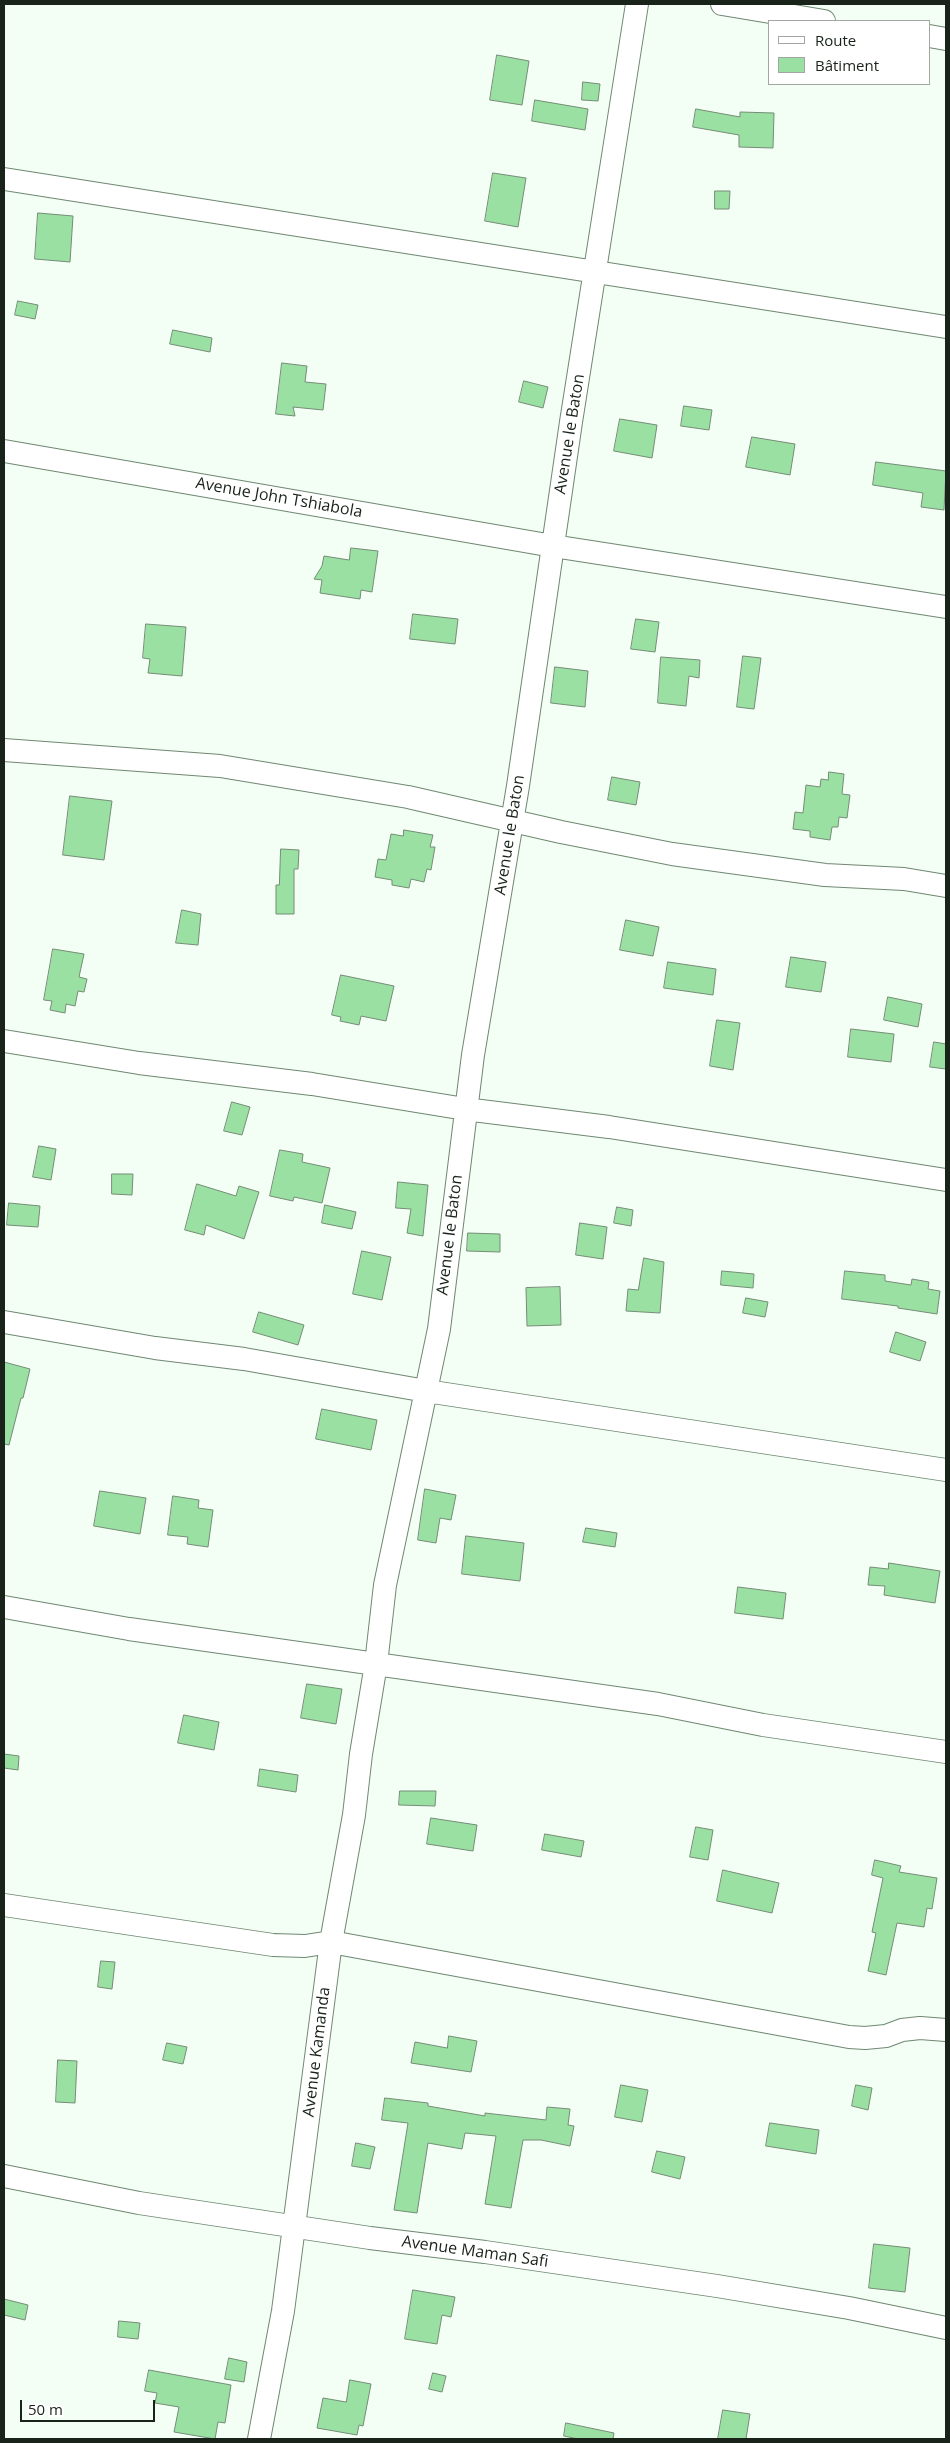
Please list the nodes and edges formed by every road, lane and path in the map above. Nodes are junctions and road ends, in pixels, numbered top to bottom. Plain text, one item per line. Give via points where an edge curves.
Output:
1 (637, 4) edge
2 (722, 4) edge
3 (818, 20) edge
4 (930, 36) edge
5 (946, 39) edge
6 (4, 179) edge
7 (596, 271) junction
8 (946, 327) edge
9 (4, 451) edge
10 (554, 546) junction
11 (946, 607) edge
12 (4, 750) edge
13 (513, 819) junction
14 (946, 886) edge
15 (4, 1041) edge
16 (465, 1109) junction
17 (946, 1180) edge
18 (4, 1322) edge
19 (426, 1391) junction
20 (946, 1470) edge
21 (4, 1608) edge
22 (376, 1664) junction
23 (946, 1752) edge
24 (4, 1905) edge
25 (331, 1942) junction
26 (946, 2030) edge
27 (4, 2176) edge
28 (295, 2226) junction
29 (946, 2328) edge
30 (259, 2439) edge

1 - 7 street, Avenue le Baton
2 - 3 street
4 - 5 street
6 - 7 street
7 - 8 street
7 - 10 street, Avenue le Baton
9 - 10 street, Avenue John Tshiabola
10 - 11 street, Avenue John Tshiabola
10 - 13 street, Avenue le Baton
12 - 13 street via 220,766 408,797
13 - 14 street via 672,854 825,875 904,879
13 - 16 street, Avenue le Baton
15 - 16 street
16 - 17 street via 618,1129
16 - 19 street, Avenue le Baton via 439,1330
18 - 19 street
19 - 20 street
19 - 22 street, Avenue le Baton via 385,1585
21 - 22 street
22 - 23 street via 649,1703 763,1725
22 - 25 street, Avenue Kamanda
24 - 25 street via 274,1945 305,1946
25 - 26 street via 823,2033 866,2038 911,2029
25 - 28 street, Avenue Kamanda
27 - 28 street, Avenue Maman Safi via 139,2203
28 - 29 street, Avenue Maman Safi via 717,2286
28 - 30 street, Avenue Kamanda

